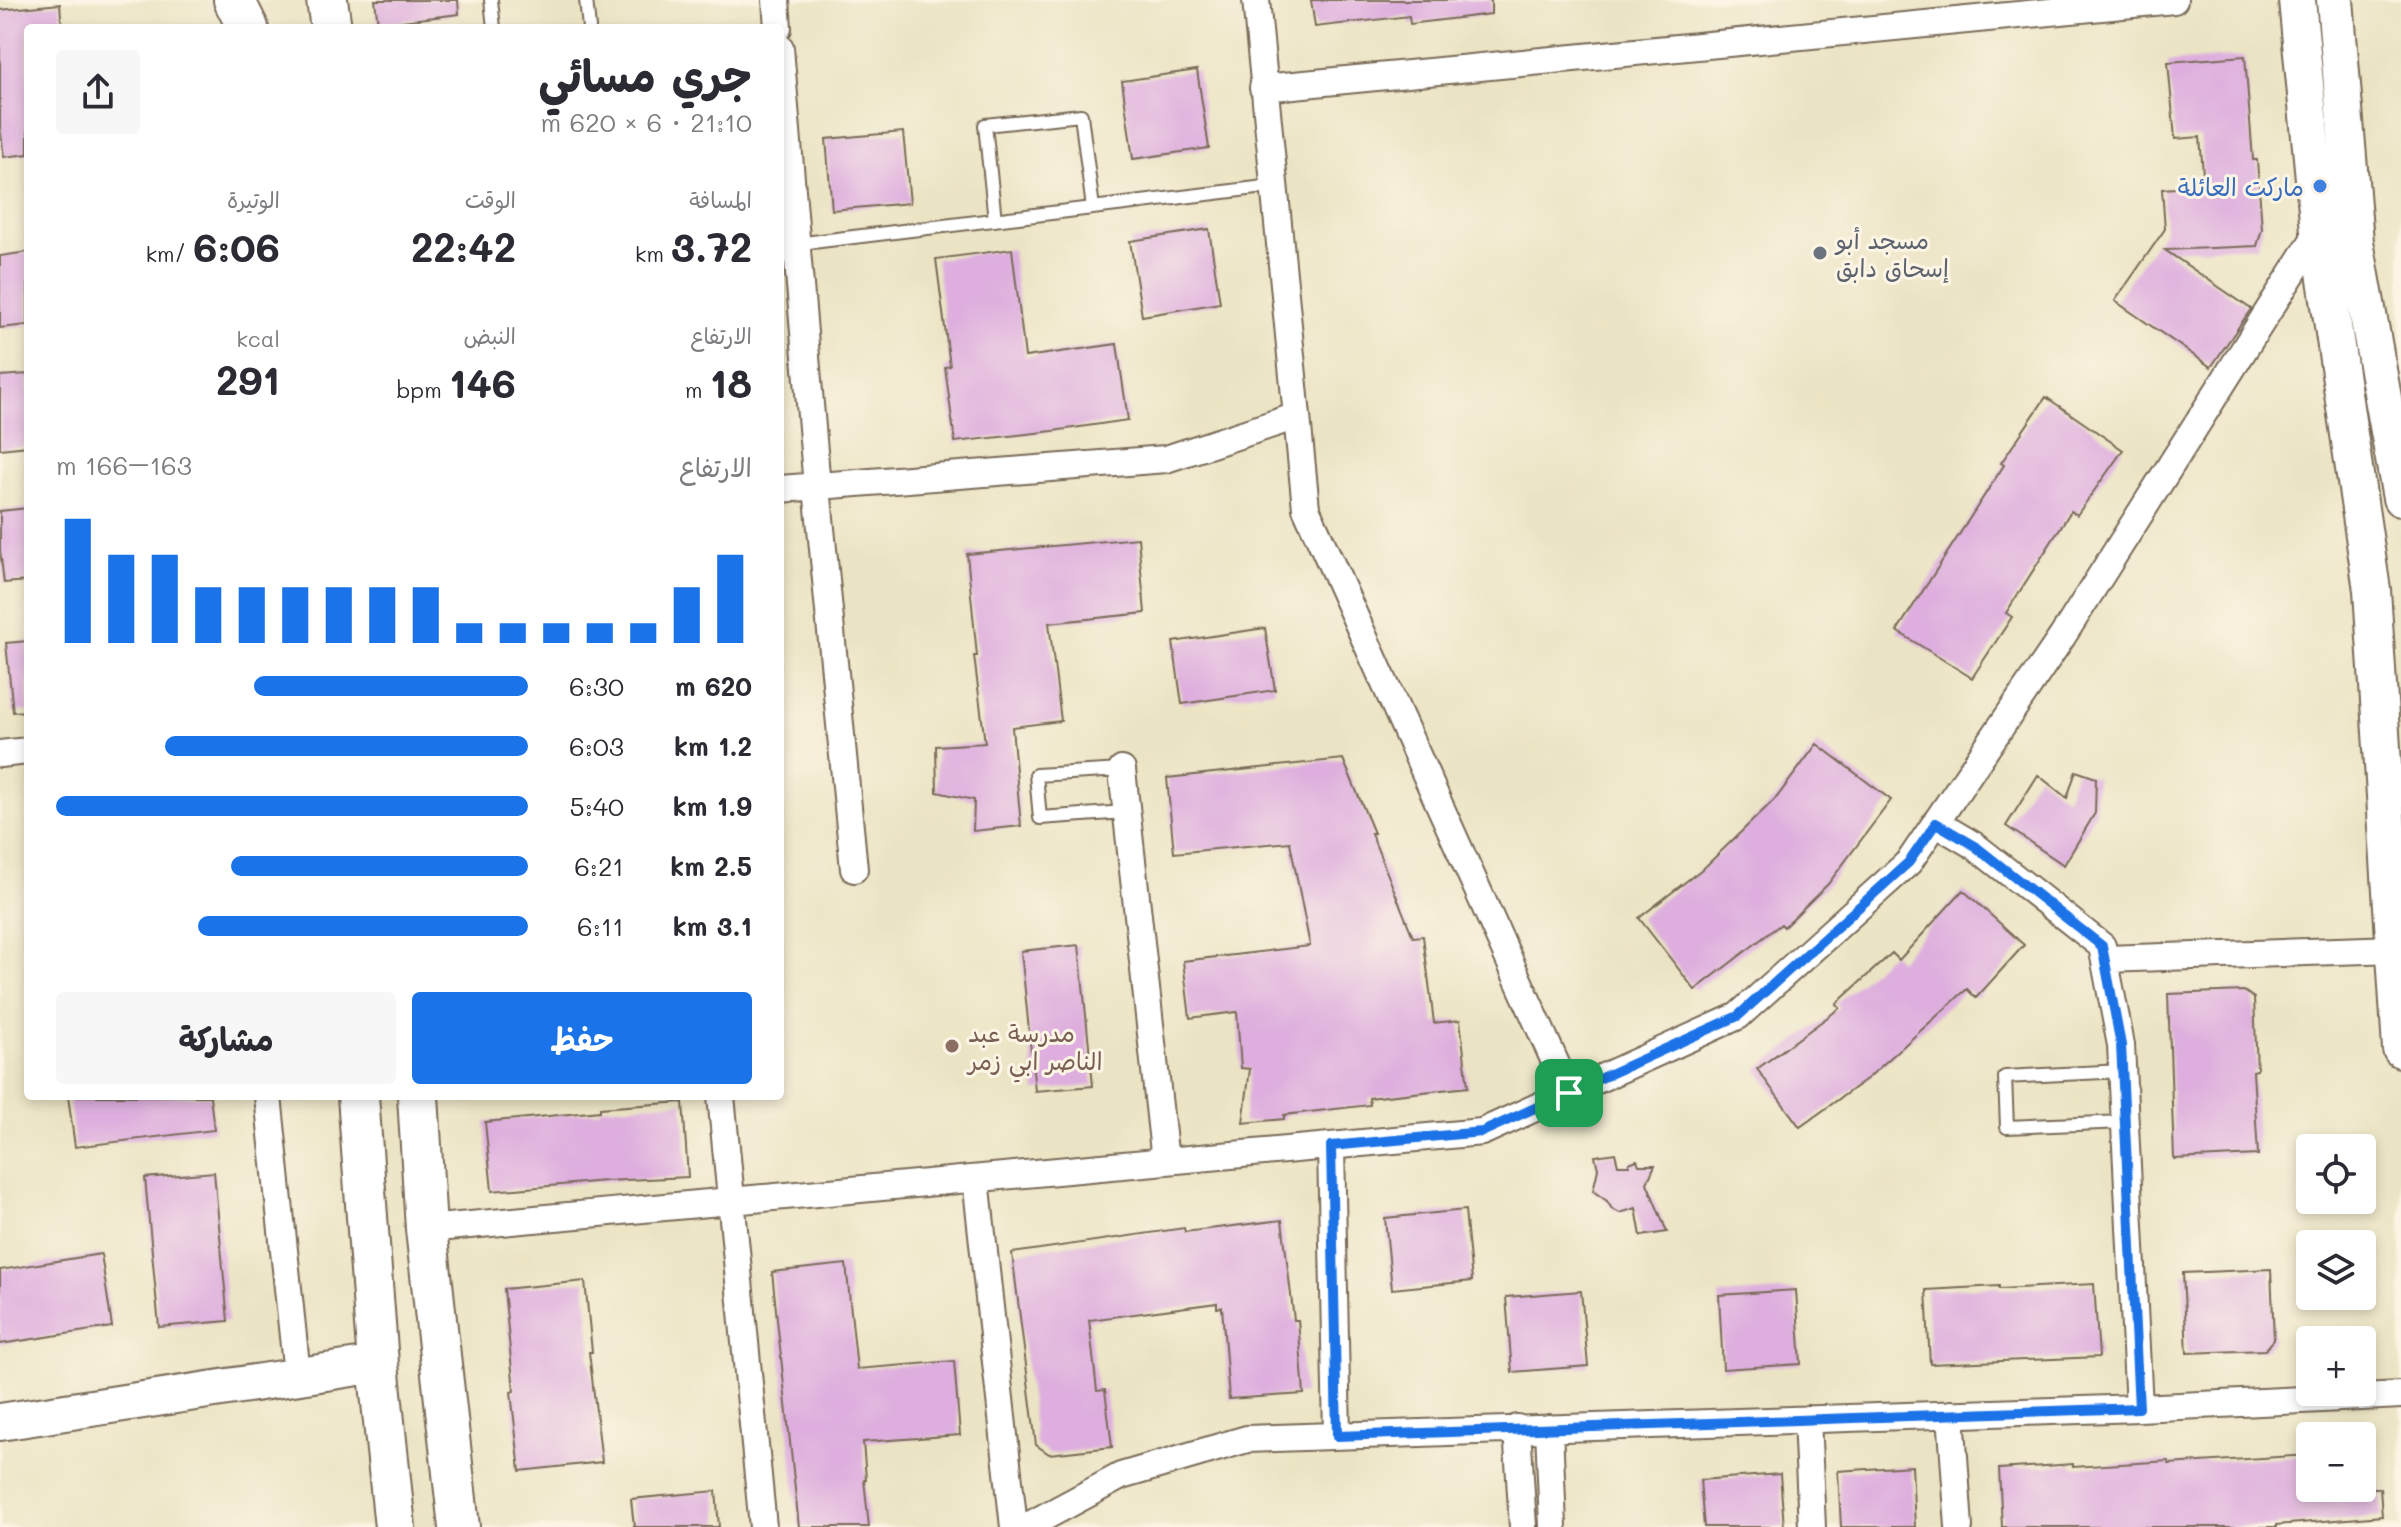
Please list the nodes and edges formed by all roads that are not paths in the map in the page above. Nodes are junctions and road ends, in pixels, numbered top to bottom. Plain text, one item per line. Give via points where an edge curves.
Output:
1 (234, 0) edge
2 (327, 0) edge
3 (491, 0) edge
4 (586, 0) edge
5 (776, 0) edge
6 (1256, 0) edge
7 (2174, 0) edge
8 (2297, 0) edge
9 (2335, 0) edge
10 (2055, 6) edge
11 (246, 24) edge
12 (330, 24) edge
13 (494, 24) edge
14 (589, 24) edge
15 (778, 24) edge
16 (1263, 88) junction
17 (784, 97) edge
18 (1273, 186) junction
19 (1093, 208) junction
20 (995, 220) junction
21 (2319, 231) junction
22 (796, 244) junction
23 (1297, 416) junction
24 (817, 487) junction
25 (784, 489) edge
26 (2401, 498) edge
27 (24, 751) edge
28 (0, 754) edge
29 (1122, 770) joint
30 (1126, 812) junction
31 (1936, 823) junction
32 (854, 869) dead end
33 (2396, 949) junction
34 (2105, 959) junction
35 (2401, 1049) edge
36 (2123, 1071) junction
37 (1569, 1093) junction
38 (268, 1100) edge
39 (358, 1100) edge
40 (418, 1100) edge
41 (721, 1100) edge
42 (2125, 1122) junction
43 (1331, 1146) junction
44 (1165, 1161) junction
45 (976, 1179) junction
46 (732, 1201) junction
47 (426, 1229) junction
48 (378, 1364) junction
49 (297, 1375) junction
50 (2401, 1395) edge
51 (2139, 1408) junction
52 (1951, 1414) junction
53 (1807, 1419) junction
54 (0, 1422) edge
55 (1517, 1428) junction
56 (1549, 1428) junction
57 (1337, 1436) junction
58 (395, 1527) edge
59 (459, 1527) edge
60 (763, 1527) edge
61 (1014, 1527) edge
62 (1026, 1527) edge
63 (1523, 1527) edge
64 (1553, 1527) edge
65 (1812, 1527) edge
66 (1959, 1527) edge

1 - 11 main road
2 - 12 main road
3 - 13 lane
4 - 14 lane
5 - 15 street
6 - 16 street
7 - 10 street
8 - 21 main road
9 - 26 main road via 2355,242
10 - 16 street
16 - 18 street
17 - 22 street
18 - 19 lane
18 - 23 street
19 - 20 lane
19 - 20 lane via 1081,115 985,125
20 - 22 lane
21 - 31 street via 2062,637
21 - 33 main road via 2372,590
22 - 24 street
23 - 24 street via 1166,459
23 - 37 street via 1306,508
24 - 25 street
24 - 32 street
27 - 28 street
29 - 30 street
29 - 30 lane via 1036,775 1040,818
30 - 44 street
31 - 34 street via 1975,846 2102,946
31 - 37 street via 1909,862 1738,1016
33 - 34 street
33 - 35 main road
34 - 36 street
36 - 42 street
36 - 42 lane via 2005,1077 2007,1127
37 - 43 street via 1482,1132
38 - 49 street
39 - 48 main road
40 - 47 main road
41 - 46 street
42 - 51 street
43 - 44 street
43 - 57 street
44 - 45 street
45 - 46 street
45 - 61 street
46 - 47 street
46 - 60 street
47 - 59 main road
48 - 49 main road
48 - 58 main road
49 - 54 main road
50 - 51 street
51 - 52 street
52 - 53 street
52 - 66 street
53 - 56 street
53 - 65 street
55 - 56 street
55 - 57 street
55 - 63 street
56 - 64 street
57 - 62 street via 1247,1439 1121,1476

